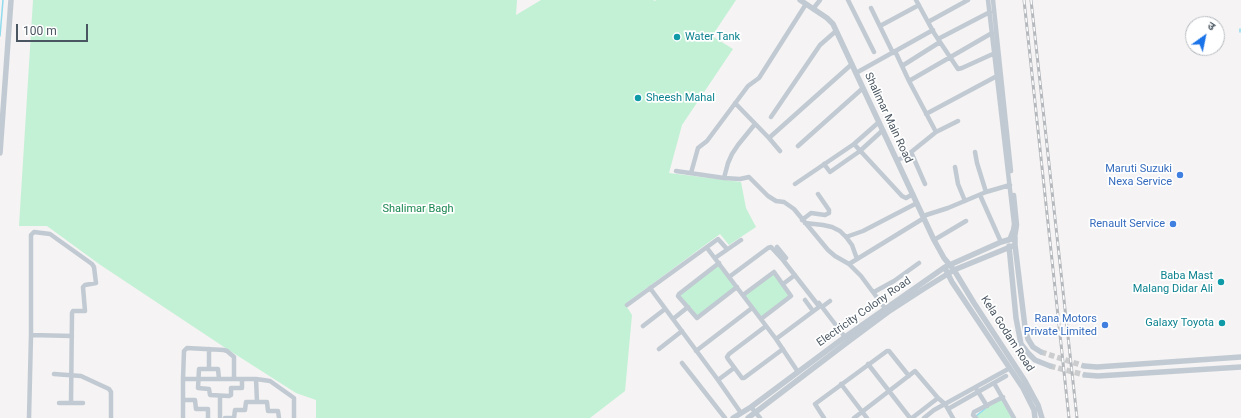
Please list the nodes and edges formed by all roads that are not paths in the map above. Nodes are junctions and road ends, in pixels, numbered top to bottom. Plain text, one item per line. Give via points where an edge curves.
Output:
1 (11, 0) edge
2 (800, 0) edge
3 (820, 0) edge
4 (848, 0) edge
5 (916, 0) edge
6 (968, 0) edge
7 (988, 0) edge
8 (993, 0) edge
9 (806, 4) junction
10 (919, 5) junction
11 (871, 8) dead end
12 (813, 9) junction
13 (990, 12) junction
14 (928, 22) junction
15 (880, 26) junction
16 (932, 30) junction
17 (836, 31) junction
18 (992, 33) junction
19 (939, 40) junction
20 (874, 52) dead end
21 (894, 52) junction
22 (995, 53) junction
23 (950, 58) junction
24 (852, 64) junction
25 (902, 66) junction
26 (856, 73) junction
27 (997, 76) junction
28 (909, 81) junction
29 (863, 88) junction
30 (735, 103) junction
31 (926, 114) junction
32 (771, 117) dead end
33 (958, 121) dead end
34 (879, 122) junction
35 (755, 124) junction
36 (883, 130) junction
37 (936, 132) junction
38 (769, 138) junction
39 (854, 144) junction
40 (798, 146) dead end
41 (780, 150) dead end
42 (860, 151) junction
43 (911, 152) junction
44 (975, 152) dead end
45 (0, 153) edge
46 (897, 160) junction
47 (824, 164) junction
48 (956, 167) dead end
49 (676, 171) dead end
50 (691, 173) junction
51 (724, 178) junction
52 (795, 184) dead end
53 (925, 184) dead end
54 (1010, 185) junction
55 (986, 192) junction
56 (818, 194) dead end
57 (913, 194) junction
58 (980, 195) junction
59 (966, 201) junction
60 (917, 204) junction
61 (923, 217) junction
62 (966, 221) dead end
63 (803, 222) junction
64 (846, 237) junction
65 (1015, 238) junction
66 (741, 240) dead end
67 (934, 240) junction
68 (1009, 240) junction
69 (1000, 242) junction
70 (1015, 245) junction
71 (777, 247) dead end
72 (707, 248) junction
73 (1009, 248) junction
74 (727, 249) junction
75 (715, 258) junction
76 (857, 259) junction
77 (719, 263) junction
78 (919, 263) dead end
79 (849, 264) junction
80 (948, 265) junction
81 (954, 270) junction
82 (948, 273) junction
83 (795, 275) junction
84 (730, 277) junction
85 (783, 284) junction
86 (737, 287) junction
87 (650, 288) junction
88 (874, 292) junction
89 (743, 295) junction
90 (805, 300) dead end
91 (830, 301) dead end
92 (627, 305) dead end
93 (688, 307) junction
94 (822, 307) junction
95 (752, 308) junction
96 (665, 309) junction
97 (813, 311) junction
98 (887, 311) junction
99 (673, 319) junction
100 (761, 319) junction
101 (643, 326) dead end
102 (766, 326) junction
103 (682, 331) junction
104 (31, 335) junction
105 (72, 336) junction
106 (845, 337) junction
107 (776, 339) junction
108 (209, 349) junction
109 (659, 349) dead end
110 (783, 349) junction
111 (696, 351) junction
112 (1041, 352) tunnel mouth
113 (1241, 357) edge
114 (682, 363) dead end
115 (868, 364) junction
116 (1050, 366) tunnel mouth
117 (1084, 366) tunnel mouth
118 (1241, 366) edge
119 (734, 368) junction
120 (1010, 368) junction
121 (209, 369) junction
122 (798, 372) junction
123 (54, 374) dead end
124 (71, 375) junction
125 (1085, 375) tunnel mouth
126 (909, 376) junction
127 (1006, 376) dead end
128 (183, 379) junction
129 (198, 379) junction
130 (219, 379) junction
131 (234, 379) junction
132 (242, 379) junction
133 (256, 379) junction
134 (718, 380) junction
135 (994, 383) junction
136 (842, 384) junction
137 (977, 390) junction
138 (889, 391) junction
139 (220, 396) junction
140 (1003, 397) junction
141 (938, 398) junction
142 (182, 400) junction
143 (256, 402) junction
144 (59, 403) dead end
145 (71, 403) junction
146 (83, 403) dead end
147 (945, 404) junction
148 (987, 406) junction
149 (751, 407) junction
150 (948, 409) junction
151 (755, 412) junction
152 (862, 412) junction
153 (741, 413) junction
154 (1034, 417) edge
155 (29, 418) edge
156 (111, 418) edge
157 (183, 418) edge
158 (208, 418) edge
159 (220, 418) edge
160 (225, 418) edge
161 (279, 418) edge
162 (294, 418) edge
163 (725, 418) edge
164 (733, 418) edge
165 (748, 418) edge
166 (760, 418) edge
167 (824, 418) edge
168 (854, 418) edge
169 (867, 418) edge
170 (911, 418) edge
171 (924, 418) edge
172 (954, 418) edge
173 (976, 418) edge
174 (1014, 418) edge
175 (1042, 418) edge

1 - 45 street
2 - 9 street, Shalimar Main Road
3 - 12 street
4 - 20 street
5 - 10 street
6 - 14 street
7 - 13 street
8 - 65 street via 1017,224
9 - 12 street, Shalimar Main Road
9 - 30 street via 759,78 748,86
10 - 14 street
10 - 15 street
11 - 15 street
12 - 17 street, Shalimar Main Road via 827,18
13 - 18 street
13 - 19 street
14 - 16 street
15 - 21 street
16 - 19 street
16 - 21 street
17 - 24 street, Shalimar Main Road
17 - 32 street via 820,45
18 - 22 street
18 - 23 street
19 - 23 street
19 - 25 street
21 - 25 street
21 - 26 street
22 - 23 street via 960,69
22 - 27 street
23 - 28 street
24 - 26 street, Shalimar Main Road
24 - 38 street
25 - 28 street
26 - 29 street, Shalimar Main Road
27 - 31 street
27 - 54 street
28 - 31 street
29 - 34 street, Shalimar Main Road
29 - 40 street
30 - 35 street
30 - 50 street via 707,141 698,148
31 - 37 street
33 - 37 street
34 - 36 street, Shalimar Main Road
34 - 39 street
35 - 38 street
35 - 51 street via 732,154
36 - 42 street
36 - 46 street, Shalimar Main Road
37 - 43 street
38 - 41 street
39 - 42 street
39 - 47 street
42 - 47 street via 830,172
42 - 57 street via 902,196 906,198
43 - 46 street
43 - 53 street
44 - 55 street
46 - 57 street, Shalimar Main Road
47 - 52 street
48 - 59 street via 958,184
49 - 50 street
50 - 51 street
51 - 63 street via 750,178 768,196 789,205
54 - 55 street
54 - 68 street via 1014,224
55 - 58 street
56 - 63 street via 829,213 812,213
57 - 60 street, Shalimar Main Road
58 - 59 street
58 - 69 street
59 - 61 street
60 - 61 street, Shalimar Main Road
60 - 64 street via 864,231
61 - 67 street, Shalimar Main Road
61 - 76 street
62 - 67 street
63 - 64 street via 832,227
63 - 79 street via 828,250
64 - 76 street
65 - 68 street, Electricity Colony Road
65 - 70 street
66 - 74 street
67 - 80 street, Shalimar Main Road
68 - 69 street, Electricity Colony Road
68 - 73 street
69 - 80 street, Electricity Colony Road
70 - 73 street, Electricity Colony Road
70 - 112 street via 1025,327 1033,347
71 - 94 street
72 - 74 street via 718,239
72 - 75 street
72 - 87 street
73 - 81 street, Electricity Colony Road
73 - 116 street via 1021,344 1035,360
74 - 75 street
75 - 77 street
76 - 79 street
77 - 84 street
77 - 93 street via 678,294
78 - 88 street via 898,279
79 - 88 street
80 - 81 street, Kela Godam Road
80 - 82 street, Kela Godam Road
80 - 98 street, Electricity Colony Road
81 - 82 street, Electricity Colony Road
81 - 175 street, Kela Godam Road via 1025,381
82 - 98 street, Electricity Colony Road
82 - 120 street, Kela Godam Road
83 - 84 street via 771,247
83 - 85 street
83 - 97 street via 819,305
84 - 86 street
85 - 89 street via 774,272
85 - 100 street via 792,296
86 - 89 street
86 - 93 street via 697,318
87 - 92 street
87 - 96 street
88 - 98 street
89 - 95 street
90 - 97 street
91 - 94 street
93 - 99 street
94 - 106 street
95 - 100 street
95 - 111 street
96 - 99 street
96 - 101 street
97 - 107 street
98 - 106 street, Electricity Colony Road
98 - 151 street, Electricity Colony Road
99 - 103 street
100 - 102 street
102 - 107 street
102 - 119 street via 728,356
103 - 109 street
103 - 111 street
104 - 105 street
104 - 105 street via 31,236 34,232 50,234 94,266 96,283 84,286 85,310 72,312
104 - 155 street
105 - 124 street
106 - 122 street, Electricity Colony Road
107 - 110 street
108 - 121 street
108 - 128 street via 184,350
108 - 131 street via 224,350 234,356
110 - 119 street via 744,378
110 - 122 street
111 - 134 street
113 - 117 street
114 - 163 street
115 - 126 street via 888,351
115 - 136 street
115 - 138 street
118 - 125 street
119 - 134 street
120 - 137 street
120 - 154 street, Kela Godam Road via 1034,410
121 - 129 street via 199,369
121 - 130 street via 219,370
122 - 149 street, Electricity Colony Road
123 - 124 street
124 - 145 street
124 - 156 street via 85,377 109,389
126 - 138 street
126 - 141 street via 915,371
127 - 135 street
128 - 129 street
128 - 142 street
129 - 130 street
129 - 139 street via 198,388 209,389 210,395
130 - 131 street
131 - 132 street
132 - 133 street
132 - 139 street via 242,388 231,388 230,396
133 - 143 street
133 - 162 street via 270,381 292,396
134 - 153 street
135 - 137 street
135 - 140 street
136 - 152 street
136 - 167 street via 815,404
137 - 147 street
137 - 148 street
137 - 150 street
138 - 152 street
138 - 170 street
139 - 159 street
140 - 148 street
140 - 174 street
141 - 147 street
141 - 170 street
142 - 157 street
142 - 158 street via 195,400 196,409 208,409
143 - 160 street via 246,402 245,410 234,410 234,418
143 - 161 street via 267,402 268,411 278,411
144 - 145 street
145 - 146 street
147 - 150 street
147 - 171 street
148 - 173 street via 974,412
149 - 151 street
149 - 153 street, Electricity Colony Road
150 - 172 street
151 - 165 street, Electricity Colony Road
151 - 166 street
152 - 168 street
152 - 169 street
153 - 164 street, Electricity Colony Road

